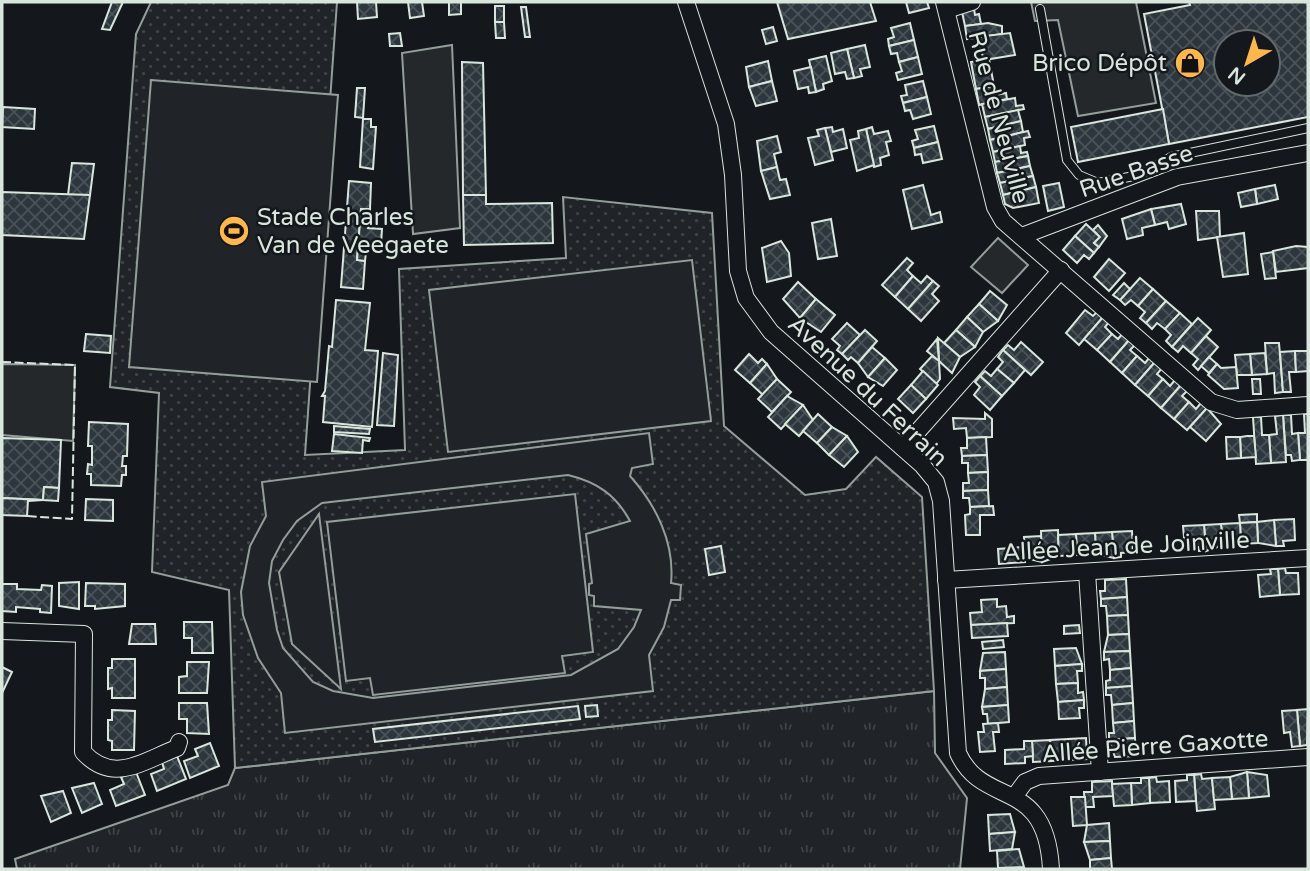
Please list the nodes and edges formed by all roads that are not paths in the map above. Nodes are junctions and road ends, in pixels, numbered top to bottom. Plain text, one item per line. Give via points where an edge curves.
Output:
1 (686, 2) edge
2 (972, 2) edge
3 (946, 6) edge
4 (1040, 9) dead end
5 (1308, 128) edge
6 (1308, 152) edge
7 (1022, 236) junction
8 (1061, 270) junction
9 (1308, 405) edge
10 (904, 448) junction
11 (1308, 558) edge
12 (1087, 572) junction
13 (946, 580) junction
14 (2, 631) edge
15 (179, 742) dead end
16 (1308, 757) edge
17 (1100, 772) junction
18 (1014, 797) junction
19 (1051, 869) edge

1 - 10 street, Avenue du Ferrain via 726,124 738,271 746,298 771,332
2 - 3 street
3 - 7 street, Rue de Neuville via 995,207 1003,221
4 - 5 lane via 1067,160 1079,175 1098,183 1139,175 1171,157
6 - 7 street, Rue Basse via 1177,177
7 - 8 street, Rue de Neuville
8 - 9 street, Rue de Neuville via 1220,406 1237,410
8 - 10 street
10 - 13 street, Avenue du Ferrain via 940,491
11 - 12 street, Allée Jean de Joinville
12 - 13 street, Allée Jean de Joinville
12 - 17 street
13 - 18 street, Avenue du Ferrain via 958,753 976,776
14 - 15 street via 84,634 83,752 97,765 122,769 177,748
16 - 17 street, Allée Pierre Gaxotte
17 - 18 street, Allée Pierre Gaxotte via 1039,776 1025,782
18 - 19 street, Avenue du Ferrain via 1032,810 1044,828

